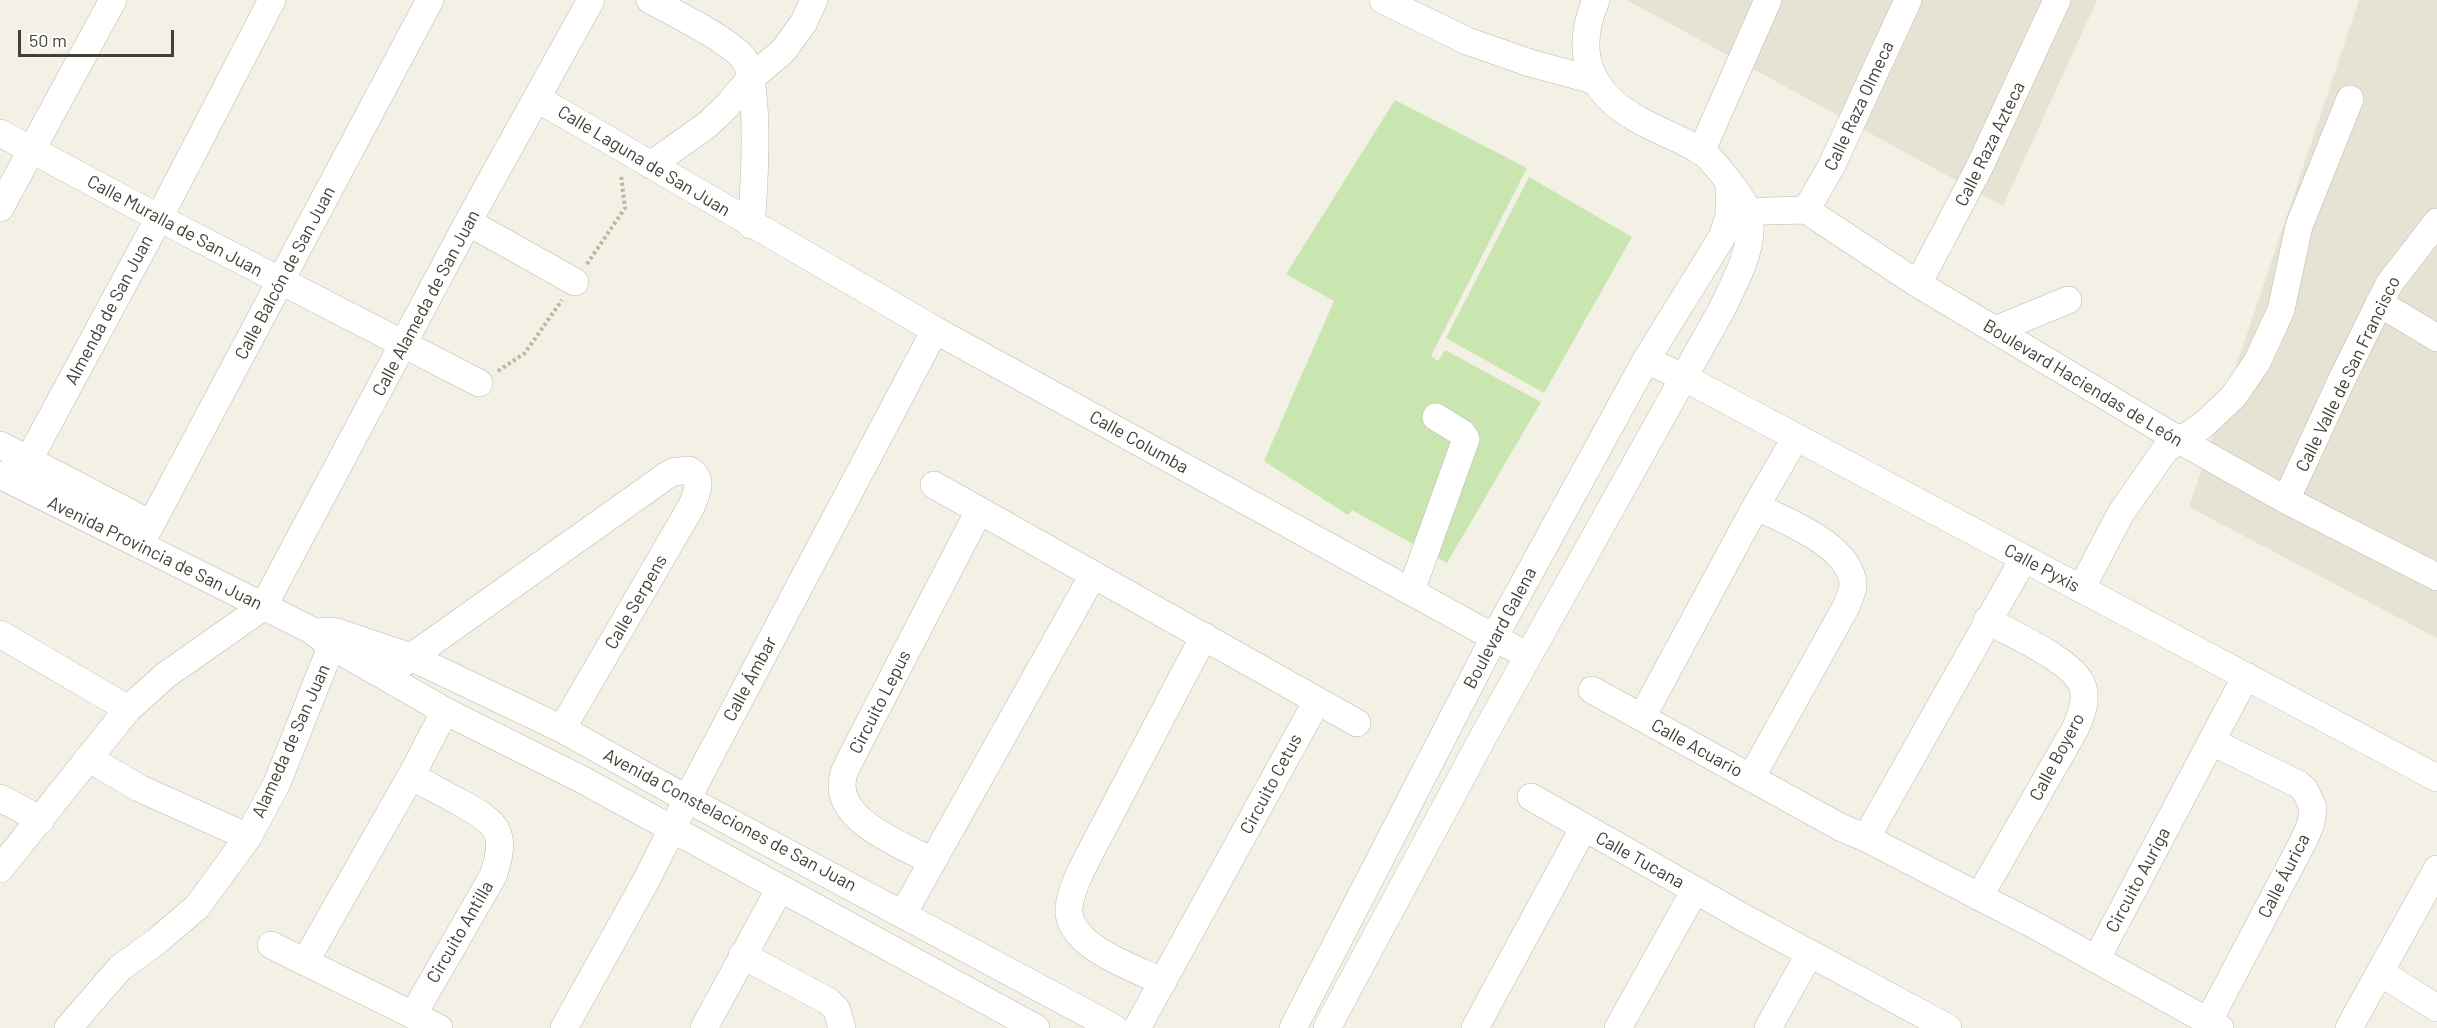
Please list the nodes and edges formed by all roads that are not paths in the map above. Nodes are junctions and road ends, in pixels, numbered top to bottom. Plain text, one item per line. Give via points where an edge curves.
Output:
1 (113, 0) edge
2 (272, 0) edge
3 (430, 0) edge
4 (591, 0) edge
5 (650, 0) edge
6 (814, 0) edge
7 (1383, 0) edge
8 (1596, 0) edge
9 (1767, 0) edge
10 (1908, 0) edge
11 (2056, 0) edge
12 (750, 79) junction
13 (1593, 80) junction
14 (538, 99) junction
15 (2350, 99) dead end
16 (0, 133) edge
17 (33, 150) junction
18 (1701, 152) junction
19 (651, 165) junction
20 (0, 208) edge
21 (1806, 210) junction
22 (159, 218) junction
23 (1733, 220) junction
24 (468, 222) junction
25 (2437, 222) edge
26 (751, 225) junction
27 (282, 282) junction
28 (575, 282) dead end
29 (1918, 284) junction
30 (2068, 300) dead end
31 (2379, 303) junction
32 (935, 330) junction
33 (1995, 330) junction
34 (2437, 338) edge
35 (404, 343) junction
36 (1646, 360) junction
37 (1683, 377) junction
38 (480, 383) dead end
39 (1436, 417) dead end
40 (1796, 437) junction
41 (2179, 440) junction
42 (0, 445) edge
43 (28, 461) junction
44 (0, 475) edge
45 (934, 485) dead end
46 (2286, 500) junction
47 (1756, 506) junction
48 (979, 511) junction
49 (146, 535) junction
50 (2024, 558) junction
51 (1093, 575) junction
52 (2437, 577) edge
53 (2081, 589) junction
54 (1411, 591) junction
55 (263, 607) junction
56 (1987, 620) junction
57 (0, 634) edge
58 (327, 636) junction
59 (1204, 636) junction
60 (1495, 636) junction
61 (1528, 656) junction
62 (411, 657) junction
63 (385, 675) junction
64 (2246, 676) junction
65 (1592, 690) dead end
66 (1317, 701) junction
67 (128, 709) junction
68 (446, 711) junction
69 (1642, 717) junction
70 (1357, 723) dead end
71 (562, 729) junction
72 (2212, 742) junction
73 (88, 758) junction
74 (411, 776) junction
75 (1750, 778) junction
76 (2437, 778) edge
77 (0, 798) edge
78 (1531, 798) dead end
79 (687, 799) junction
80 (41, 820) junction
81 (672, 828) junction
82 (1583, 829) junction
83 (248, 837) junction
84 (1866, 838) junction
85 (932, 861) junction
86 (0, 869) edge
87 (2437, 869) edge
88 (780, 888) junction
89 (1695, 890) junction
90 (1979, 897) junction
91 (903, 914) junction
92 (271, 945) dead end
93 (1810, 953) junction
94 (742, 955) junction
95 (2097, 958) junction
96 (305, 962) junction
97 (2381, 973) junction
98 (1163, 982) junction
99 (2437, 1008) edge
100 (413, 1015) junction
101 (1001, 1020) edge
102 (1914, 1020) edge
103 (2214, 1025) edge
104 (67, 1027) edge
105 (440, 1028) edge
106 (564, 1028) edge
107 (704, 1028) edge
108 (842, 1028) edge
109 (1036, 1028) edge
110 (1114, 1028) edge
111 (1137, 1028) edge
112 (1293, 1028) edge
113 (1327, 1028) edge
114 (1474, 1028) edge
115 (1618, 1028) edge
116 (1768, 1028) edge
117 (1948, 1028) edge
118 (2349, 1028) edge

1 - 17 street
2 - 22 street, Almenda de San Juan
3 - 27 street, Calle Balcón de San Juan
4 - 14 street, Calle Alameda de San Juan
5 - 12 street via 736,50 745,60
6 - 12 street via 784,50
7 - 13 street via 1467,41
8 - 13 street via 1585,37
9 - 18 street
10 - 21 street, Calle Raza Olmeca via 1831,167
11 - 29 street, Calle Raza Azteca via 1979,168
12 - 19 street via 707,125
12 - 26 street via 756,171
13 - 18 street via 1635,118
14 - 19 street, Calle Laguna de San Juan
14 - 24 street, Calle Alameda de San Juan
15 - 41 street via 2299,226 2281,310 2257,362 2234,397 2202,426
16 - 17 street, Calle Muralla de San Juan
17 - 20 street
17 - 22 street, Calle Muralla de San Juan
18 - 23 street via 1728,182
19 - 26 street, Calle Laguna de San Juan
21 - 23 street
21 - 29 street, Boulevard Haciendas de León
22 - 27 street, Calle Muralla de San Juan
22 - 43 street, Almenda de San Juan
23 - 36 street, Boulevard Galena
23 - 37 street, Boulevard Galena via 1749,242 1722,309
24 - 28 street
24 - 35 street, Calle Alameda de San Juan
25 - 31 street, Calle Valle de San Francisco via 2407,258
26 - 32 street, Calle Columba
27 - 35 street, Calle Muralla de San Juan
27 - 49 street, Calle Balcón de San Juan
29 - 33 street, Boulevard Haciendas de León
30 - 33 street
31 - 34 street
31 - 46 street, Calle Valle de San Francisco
32 - 54 street, Calle Columba
32 - 79 street, Calle Ámbar
33 - 41 street, Boulevard Haciendas de León
35 - 38 street, Calle Muralla de San Juan
35 - 55 street, Calle Alameda de San Juan
36 - 37 street, Calle Pyxis
36 - 60 street, Boulevard Galena
37 - 40 street, Calle Pyxis
37 - 61 street, Boulevard Galena
39 - 54 street via 1466,439
40 - 47 street, Calle Acuario
40 - 50 street, Calle Pyxis
41 - 46 street, Boulevard Haciendas de León
41 - 53 street via 2165,450 2139,485
42 - 43 street
43 - 49 street
44 - 49 street, Avenida Provincia de San Juan
45 - 48 street
46 - 52 street, Boulevard Haciendas de León
47 - 69 street, Calle Acuario
47 - 75 street, Calle Acuario via 1832,547 1853,579 1853,590
48 - 51 street
48 - 85 street, Circuito Lepus via 842,778 843,798 852,813 870,828
49 - 55 street, Avenida Provincia de San Juan
50 - 53 street, Calle Pyxis
50 - 56 street
51 - 59 street
51 - 85 street
53 - 64 street, Calle Pyxis
54 - 60 street, Calle Columba
55 - 58 street, Avenida Provincia de San Juan
55 - 67 street via 166,675
56 - 84 street
56 - 90 street, Calle Boyero via 2059,660 2075,673 2084,698 2075,729
57 - 67 street
58 - 62 street, Avenida Constelaciones de San Juan
58 - 63 street, Avenida Constelaciones de San Juan
58 - 83 street, Alameda de San Juan via 277,783
59 - 66 street
59 - 98 street via 1090,851 1069,909 1072,925 1084,941
60 - 61 street, Calle Columba
60 - 112 street, Boulevard Galena
61 - 113 street, Boulevard Galena
62 - 63 street
62 - 71 street, Avenida Constelaciones de San Juan
62 - 71 street, Calle Serpens via 666,477 689,470 698,482 692,507
63 - 68 street, Avenida Constelaciones de San Juan
64 - 72 street, Circuito Auriga
64 - 76 street, Calle Pyxis
65 - 69 street
66 - 70 street
66 - 98 street, Circuito Cetus
67 - 73 street
68 - 74 street
68 - 81 street, Avenida Constelaciones de San Juan
69 - 75 street, Calle Acuario
71 - 79 street, Avenida Constelaciones de San Juan
72 - 95 street, Circuito Auriga
72 - 103 street, Calle Áurica via 2298,784 2310,797 2313,808 2305,838
73 - 80 street
73 - 83 street via 139,788
74 - 96 street
74 - 100 street, Circuito Antilla via 488,818 497,830 500,845 493,876
75 - 84 street
77 - 80 street
78 - 82 street
79 - 81 street, Calle Ámbar
79 - 91 street, Avenida Constelaciones de San Juan
80 - 86 street
81 - 88 street, Avenida Constelaciones de San Juan
81 - 106 street, Calle Ámbar
82 - 89 street, Calle Tucana
82 - 114 street, Calle Tucana
83 - 104 street, Alameda de San Juan via 197,907 120,968
84 - 90 street
85 - 91 street
87 - 97 street
88 - 94 street
88 - 101 street, Avenida Constelaciones de San Juan
89 - 93 street
89 - 115 street, Calle Tucana
90 - 95 street
91 - 110 street, Avenida Constelaciones de San Juan
92 - 96 street
93 - 102 street
93 - 116 street
94 - 107 street
94 - 108 street via 828,1001 837,1010
95 - 103 street
96 - 100 street
97 - 99 street
97 - 118 street
98 - 111 street, Circuito Cetus
100 - 105 street
101 - 109 street, Avenida Constelaciones de San Juan
102 - 117 street

